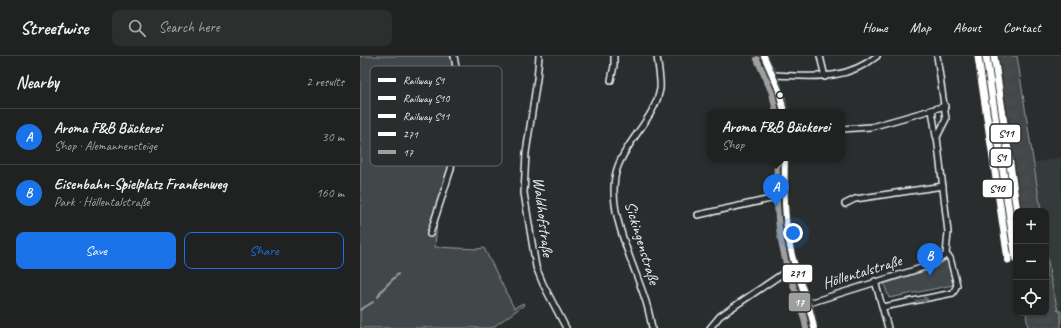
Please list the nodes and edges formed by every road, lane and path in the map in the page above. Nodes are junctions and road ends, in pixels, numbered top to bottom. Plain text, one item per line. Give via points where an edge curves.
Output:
1 (454, 56) edge
2 (539, 56) edge
3 (614, 56) edge
4 (657, 56) edge
5 (764, 56) edge
6 (820, 56) edge
7 (877, 56) edge
8 (938, 56) edge
9 (456, 66) edge
10 (773, 75) junction
11 (825, 77) junction
12 (611, 80) dead end
13 (945, 106) junction
14 (784, 109) edge
15 (932, 110) junction
16 (845, 129) edge
17 (936, 137) junction
18 (785, 161) edge
19 (451, 166) edge
20 (943, 186) junction
21 (784, 196) junction
22 (845, 204) dead end
23 (698, 215) dead end
24 (430, 234) dead end
25 (948, 256) junction
26 (795, 268) junction
27 (875, 281) junction
28 (809, 303) junction
29 (884, 307) junction
30 (566, 328) edge
31 (652, 328) edge
32 (710, 328) edge
33 (814, 328) edge
34 (888, 328) edge

1 - 9 street
2 - 30 street, Waldhofstraße via 526,153 524,193 536,267
3 - 12 street
4 - 31 street, Sickingenstraße via 660,89 654,107 625,150 617,170 614,189 622,230 645,298
5 - 10 street
6 - 11 street
7 - 11 street via 860,68
8 - 13 street
10 - 11 street
10 - 14 street
13 - 15 street
13 - 17 street via 946,119
15 - 16 street via 871,127
15 - 17 street
17 - 20 street
18 - 21 street
19 - 24 street
20 - 22 street via 855,199
20 - 25 street
21 - 23 street
21 - 26 street
25 - 27 street, Höllentalstraße via 931,265
29 -> 25 street via 954,293 957,285
26 - 28 street
26 - 32 street via 720,316
27 - 28 street, Höllentalstraße
27 - 29 street
28 - 33 street
29 - 34 street

